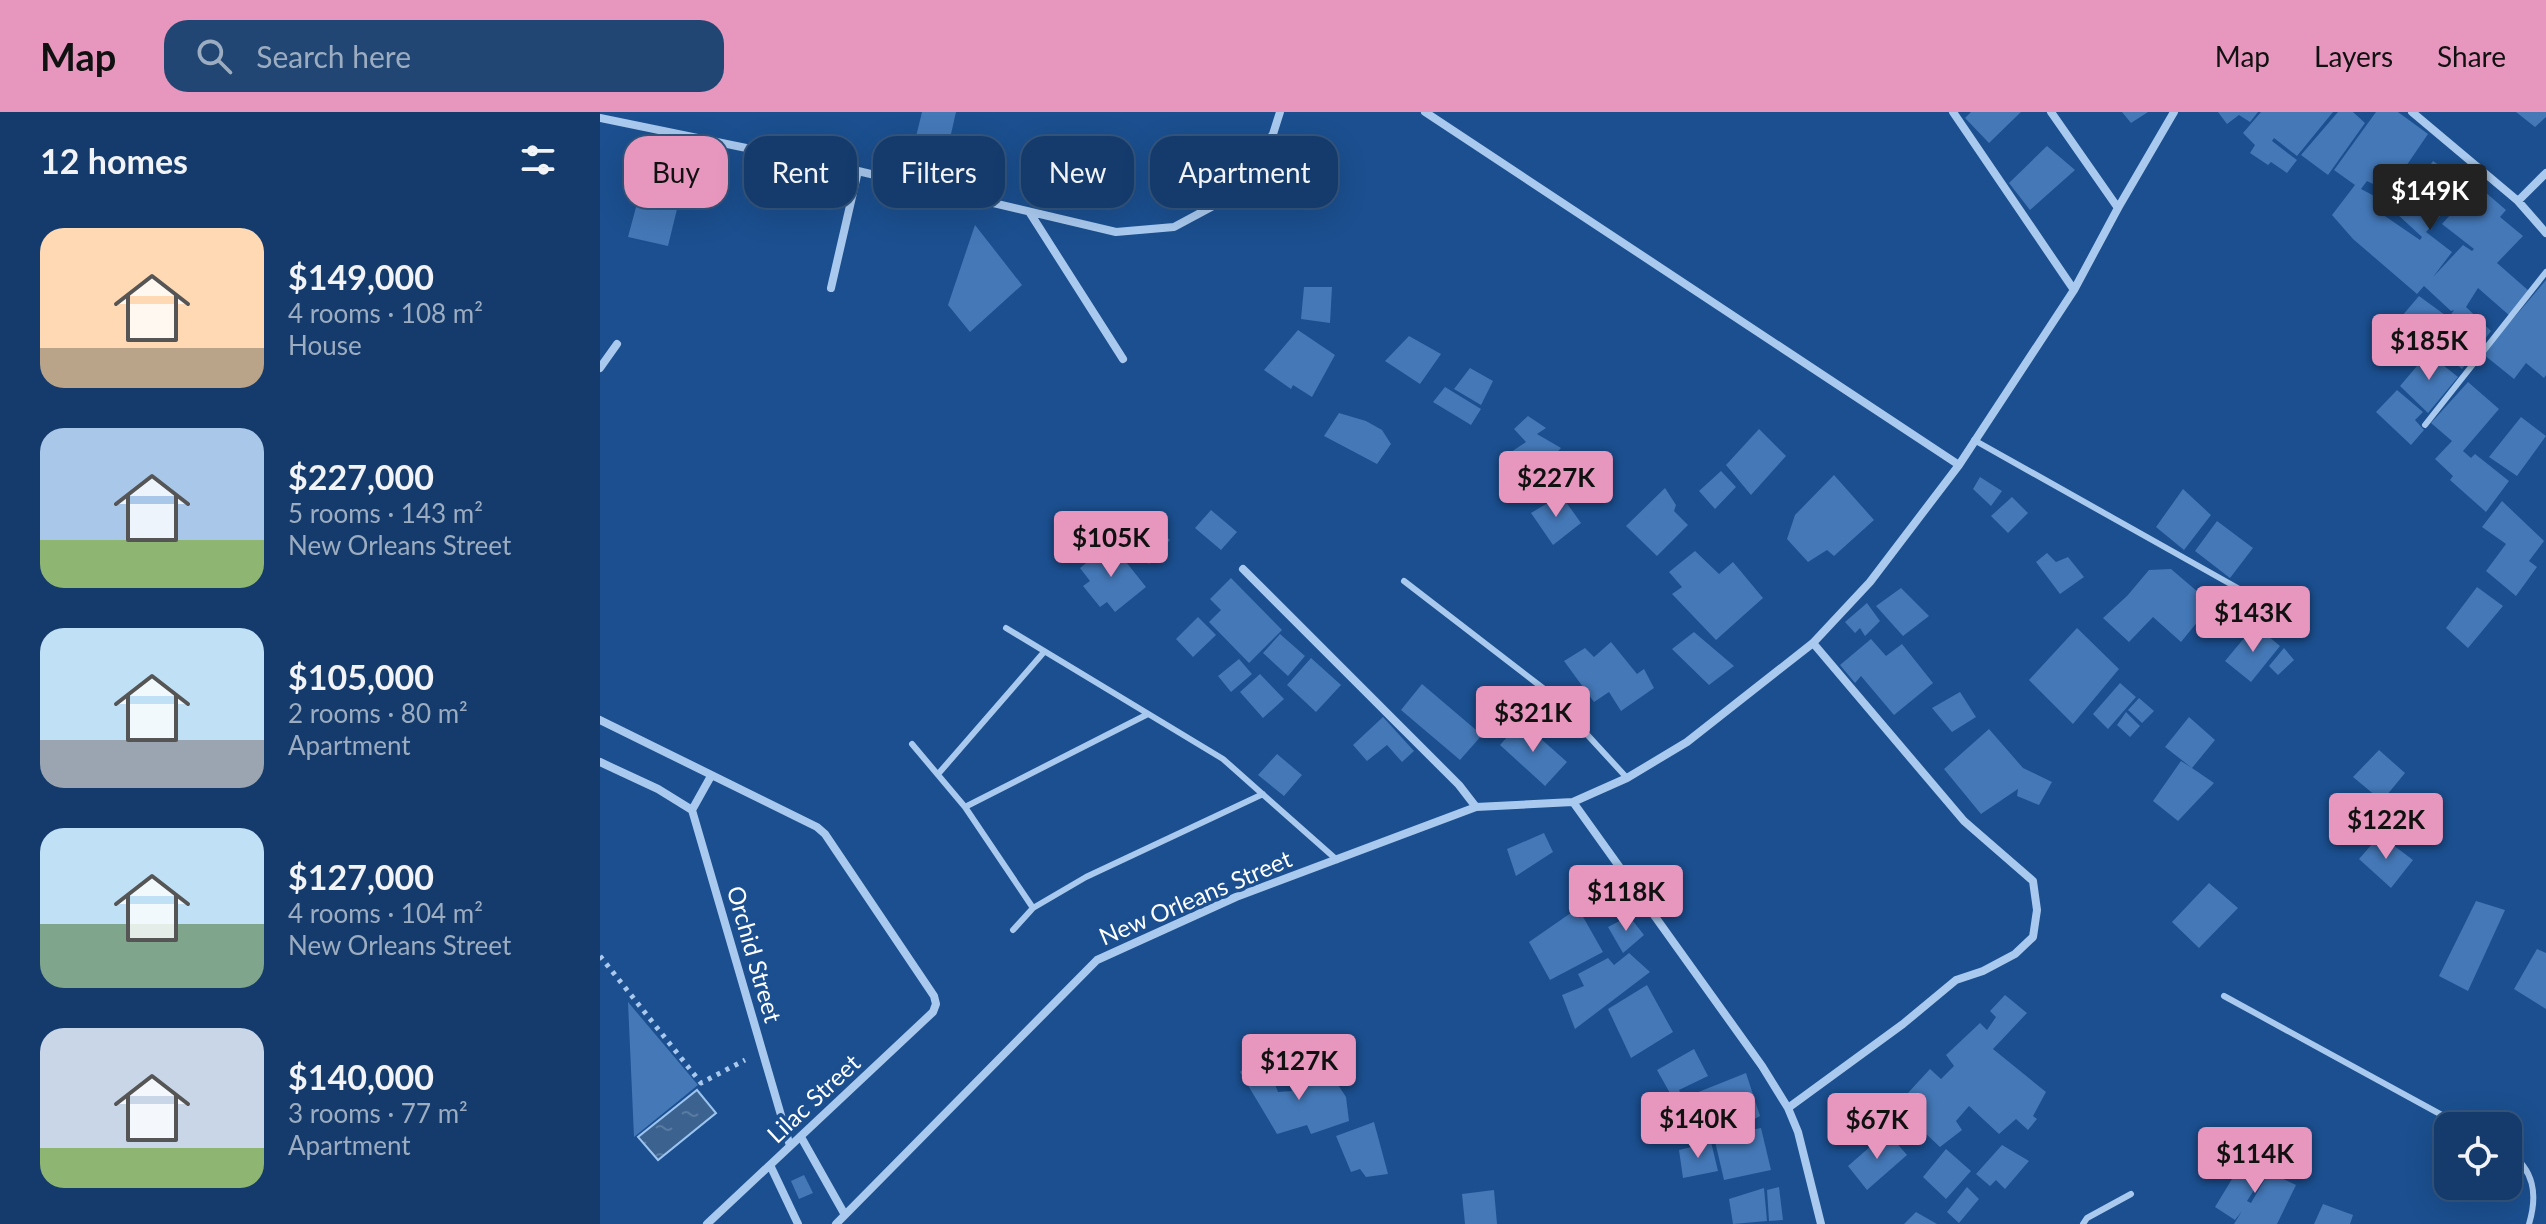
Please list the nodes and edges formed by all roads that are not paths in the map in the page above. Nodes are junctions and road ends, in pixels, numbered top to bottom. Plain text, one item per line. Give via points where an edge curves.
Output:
1 (1280, 112) edge
2 (1425, 112) edge
3 (1953, 112) edge
4 (2051, 112) edge
5 (2174, 112) edge
6 (2412, 112) edge
7 (600, 118) edge
8 (858, 171) junction
9 (2546, 173) edge
10 (2518, 201) junction
11 (2118, 208) junction
12 (1029, 212) junction
13 (2546, 233) edge
14 (2546, 272) edge
15 (831, 288) dead end
16 (2074, 290) junction
17 (617, 344) dead end
18 (1123, 359) dead end
19 (600, 368) edge
20 (2425, 425) dead end
21 (1974, 440) junction
22 (1959, 465) junction
23 (1243, 569) dead end
24 (1404, 581) dead end
25 (2275, 609) dead end
26 (1006, 628) dead end
27 (1813, 643) junction
28 (1044, 652) junction
29 (1148, 714) junction
30 (600, 720) edge
31 (912, 744) dead end
32 (600, 762) edge
33 (939, 773) junction
34 (711, 776) junction
35 (1627, 778) junction
36 (1263, 794) junction
37 (1573, 802) junction
38 (965, 807) junction
39 (1476, 807) junction
40 (692, 810) junction
41 (1337, 860) junction
42 (1033, 908) junction
43 (1013, 930) dead end
44 (2224, 996) dead end
45 (1788, 1108) junction
46 (2436, 1112) edge
47 (801, 1137) junction
48 (790, 1146) junction
49 (2522, 1162) edge
50 (770, 1165) junction
51 (2131, 1194) dead end
52 (845, 1215) junction
53 (707, 1224) edge
54 (798, 1224) edge
55 (836, 1224) edge
56 (1821, 1224) edge
57 (2083, 1224) edge
58 (2529, 1224) edge

1 - 12 street via 1273,134 1230,197 1174,227 1116,232
2 - 22 street
3 - 16 street
4 - 11 street
5 - 11 street
6 - 10 street
7 - 8 street
8 - 12 street
8 - 15 street
9 - 10 street
10 - 13 street
11 - 16 street
12 - 18 street
14 - 20 lane
16 - 21 street
17 - 19 street
21 - 22 street
21 - 25 lane
22 - 27 street via 1870,582
23 - 39 street
24 - 35 lane via 1548,692
26 - 28 lane
27 - 35 street via 1687,742
27 - 45 street via 1964,821 2033,881 2037,910 2033,937 2015,954 1956,980
28 - 29 lane
28 - 33 lane
29 - 36 lane via 1223,759
29 - 38 lane
30 - 34 street
31 - 33 lane
32 - 40 street
33 - 38 lane
34 - 40 street
34 - 47 street, Lilac Street via 825,834 936,1004
35 - 37 street
36 - 41 lane
36 - 42 lane via 1086,877
37 - 39 street, New Orleans Street
37 - 45 street
38 - 42 lane
39 - 41 street, New Orleans Street
40 - 48 street, Orchid Street
41 - 52 street, New Orleans Street via 1236,897 1097,960
42 - 43 lane
44 - 46 lane
45 - 56 street
47 - 48 street, Lilac Street
47 - 52 street
48 - 50 street, Lilac Street
49 - 58 lane via 2534,1185
50 - 53 street, Lilac Street
50 - 54 street
51 - 57 lane
52 - 55 street, New Orleans Street

